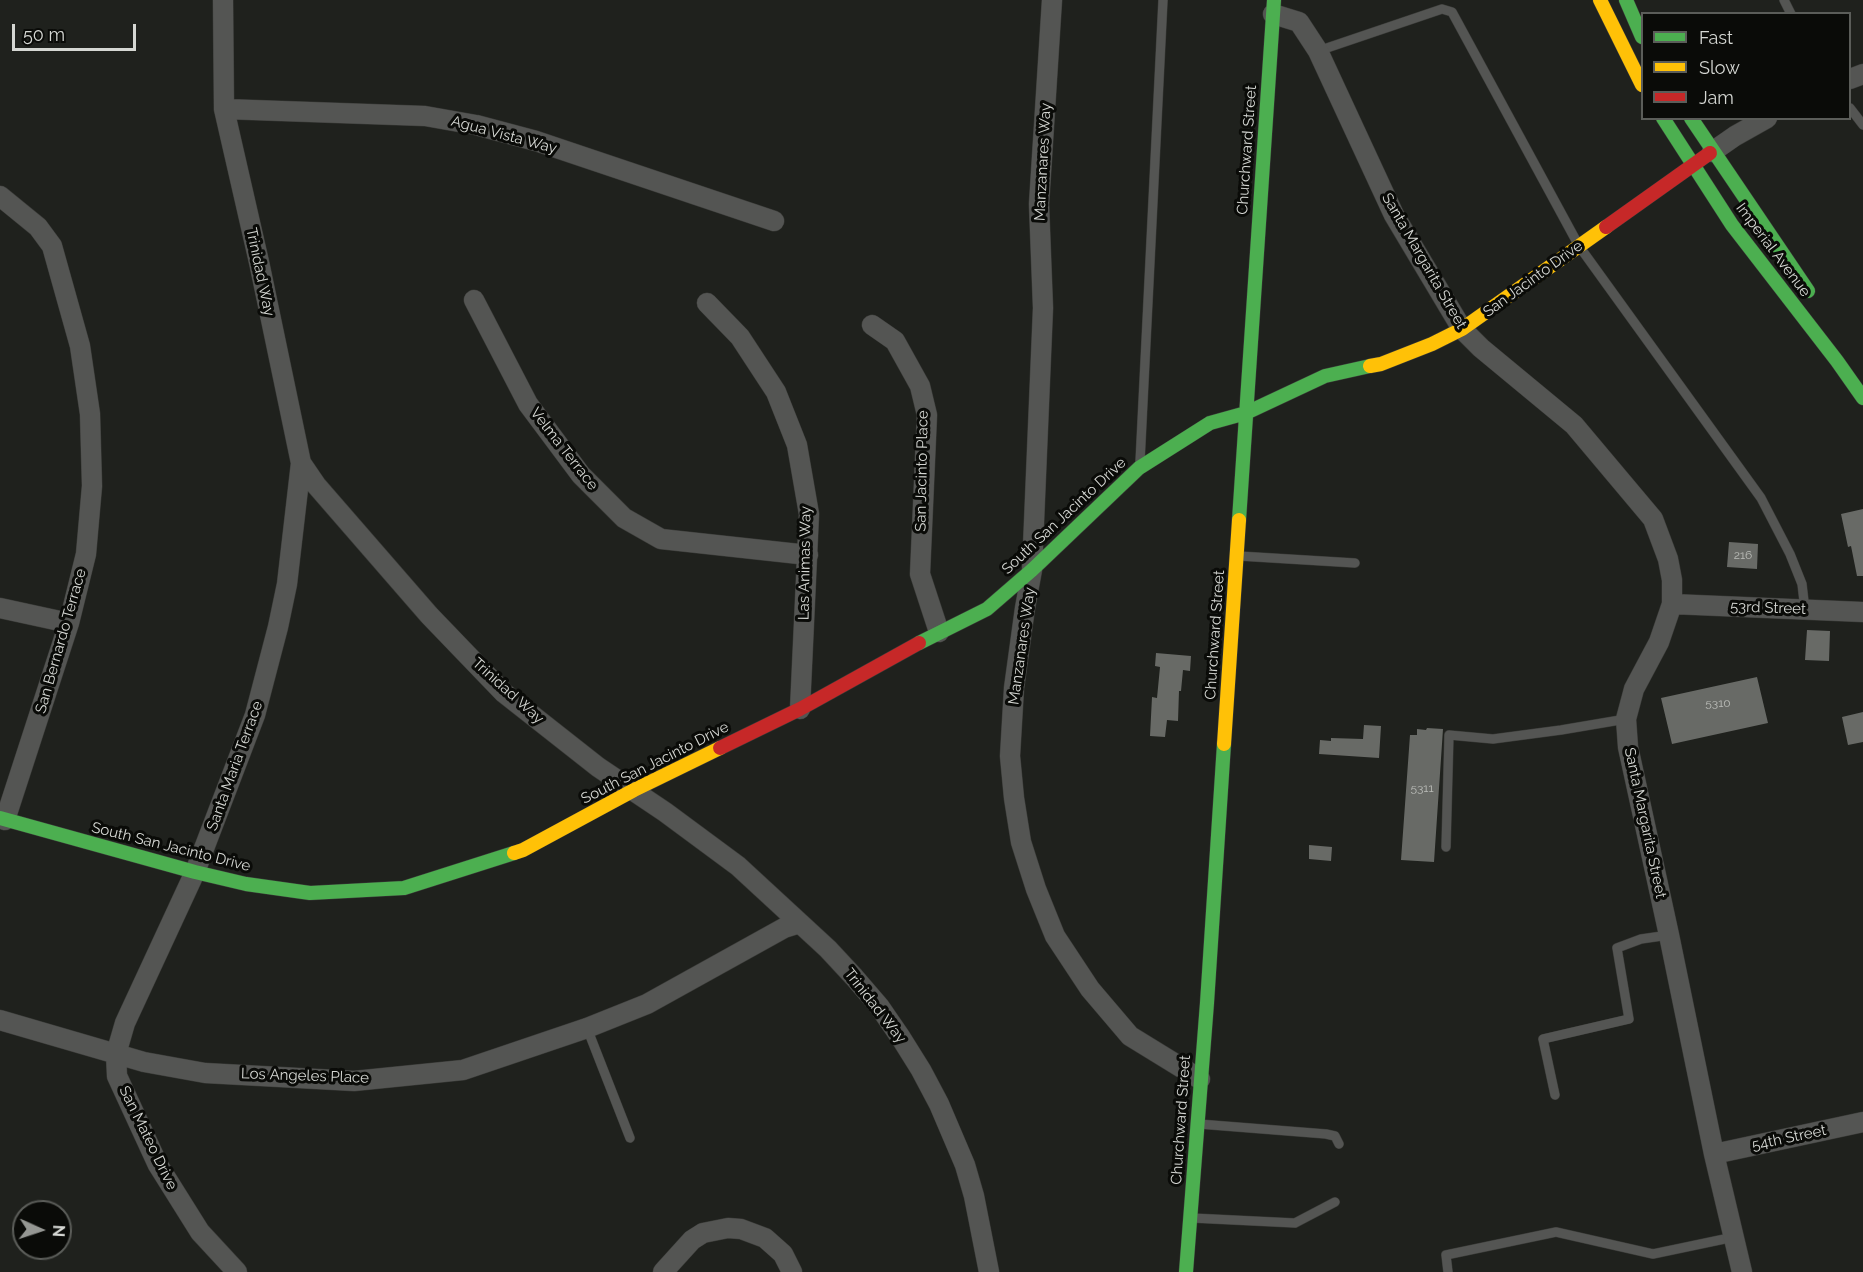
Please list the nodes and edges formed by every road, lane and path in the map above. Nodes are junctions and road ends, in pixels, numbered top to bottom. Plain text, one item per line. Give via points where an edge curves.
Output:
1 (224, 0) edge
2 (1052, 0) edge
3 (1163, 0) edge
4 (1449, 0) edge
5 (1600, 0) edge
6 (1626, 0) edge
7 (1274, 7) edge
8 (1447, 10) junction
9 (1641, 36) edge
10 (1318, 51) junction
11 (1641, 83) edge
12 (224, 109) junction
13 (1851, 109) edge
14 (1664, 120) edge
15 (1692, 120) edge
16 (1763, 120) edge
17 (1863, 125) edge
18 (1712, 152) junction
19 (1692, 165) junction
20 (0, 196) edge
21 (774, 221) dead end
22 (1579, 246) junction
23 (474, 300) dead end
24 (1815, 300) dead end
25 (707, 303) dead end
26 (872, 325) dead end
27 (1462, 329) junction
28 (1863, 398) edge
29 (1246, 413) junction
30 (301, 463) junction
31 (1139, 468) junction
32 (808, 555) junction
33 (1236, 556) junction
34 (1355, 563) dead end
35 (1032, 570) junction
36 (1672, 604) junction
37 (0, 608) edge
38 (1805, 610) junction
39 (1863, 612) edge
40 (69, 622) junction
41 (939, 632) junction
42 (801, 709) junction
43 (1626, 719) junction
44 (634, 790) junction
45 (3, 819) edge
46 (1446, 847) dead end
47 (195, 872) junction
48 (800, 923) junction
49 (1669, 935) junction
50 (0, 1020) edge
51 (587, 1028) junction
52 (116, 1054) junction
53 (1200, 1079) junction
54 (1556, 1095) dead end
55 (1863, 1122) edge
56 (1196, 1124) junction
57 (630, 1138) dead end
58 (1339, 1144) dead end
59 (1714, 1154) junction
60 (1335, 1202) dead end
61 (1190, 1218) junction
62 (1734, 1237) junction
63 (237, 1272) edge
64 (663, 1272) edge
65 (792, 1272) edge
66 (989, 1272) edge
67 (1186, 1272) edge
68 (1448, 1272) edge
69 (1742, 1272) edge

1 - 12 street, Trinidad Way
2 - 35 street, Manzanares Way via 1039,204 1043,308
3 - 31 lane
4 - 8 lane
5 - 11 street
6 - 9 street
7 - 10 street, Santa Margarita Street via 1299,22
7 - 29 street, Churchward Street
8 - 10 lane
8 - 22 lane via 1452,12
10 - 27 street, Santa Margarita Street via 1394,215
12 - 21 street, Agua Vista Way via 425,116 476,125 536,141
12 - 30 street, Trinidad Way
13 - 17 lane
14 - 19 street, Imperial Avenue
15 - 18 street, Imperial Avenue
16 - 18 street, San Jacinto Drive
18 - 19 street, San Jacinto Drive
18 - 24 street, Imperial Avenue
19 - 22 street, San Jacinto Drive
19 - 28 street, Imperial Avenue via 1732,225
20 - 40 street, San Bernardo Terrace via 38,227 52,246 80,346 90,414 92,486 86,554
22 - 27 street, San Jacinto Drive
22 - 38 lane via 1761,498 1802,584
23 - 32 street, Velma Terrace via 528,404 581,475 624,518 661,540
25 - 32 street, Las Animas Way via 740,337 776,392 797,445 809,514
26 - 41 street, San Jacinto Place via 895,340 920,386 927,415 920,574
27 - 29 street, San Jacinto Drive via 1381,364 1325,375
27 - 36 street, Santa Margarita Street via 1574,425 1653,519 1668,559
29 - 31 street, South San Jacinto Drive via 1210,423
29 - 33 street, Churchward Street
30 - 44 street, Trinidad Way via 429,615 504,693 598,767
30 - 47 street, Santa Maria Terrace via 287,584 264,682
31 - 35 street, South San Jacinto Drive
32 - 42 street, Las Animas Way
33 - 34 lane
33 - 53 street, Churchward Street
35 - 41 street, South San Jacinto Drive via 987,609
35 - 53 street, Manzanares Way via 1014,688 1010,756 1021,842 1036,889 1055,936 1090,989 1130,1036
36 - 38 street, 53rd Street
36 - 43 street, Santa Margarita Street via 1659,642 1634,689
37 - 40 street
38 - 39 street, 53rd Street
40 - 45 street, San Bernardo Terrace
41 - 42 street, South San Jacinto Drive
42 - 44 street, South San Jacinto Drive
43 - 46 lane via 1493,739 1449,735
43 - 49 street, Santa Margarita Street via 1628,747
44 - 47 street, South San Jacinto Drive via 523,850 404,888 310,893
44 - 48 street, Trinidad Way via 738,866
45 - 47 street, South San Jacinto Drive
47 - 52 street, Santa Maria Terrace via 125,1023
48 - 51 street, Los Angeles Place via 784,928 646,1004
48 - 66 street, Trinidad Way via 879,1006 921,1070 964,1165
49 - 54 lane via 1617,948 1629,1018 1543,1039
49 - 59 street, Santa Margarita Street
50 - 52 street, Los Angeles Place
51 - 52 street, Los Angeles Place via 463,1070 354,1080 205,1073
51 - 57 lane
52 - 63 street, San Mateo Drive via 117,1076 158,1165 201,1232
53 - 56 street, Churchward Street
55 - 59 street, 54th Street
56 - 58 lane via 1326,1134 1335,1136
56 - 61 street, Churchward Street
59 - 62 street, Santa Margarita Street
60 - 61 lane via 1295,1223
61 - 67 street, Churchward Street
62 - 68 lane via 1653,1254 1556,1232 1446,1255
62 - 69 street, Santa Margarita Street
64 - 65 street via 692,1240 709,1231 728,1228 765,1238 783,1254

